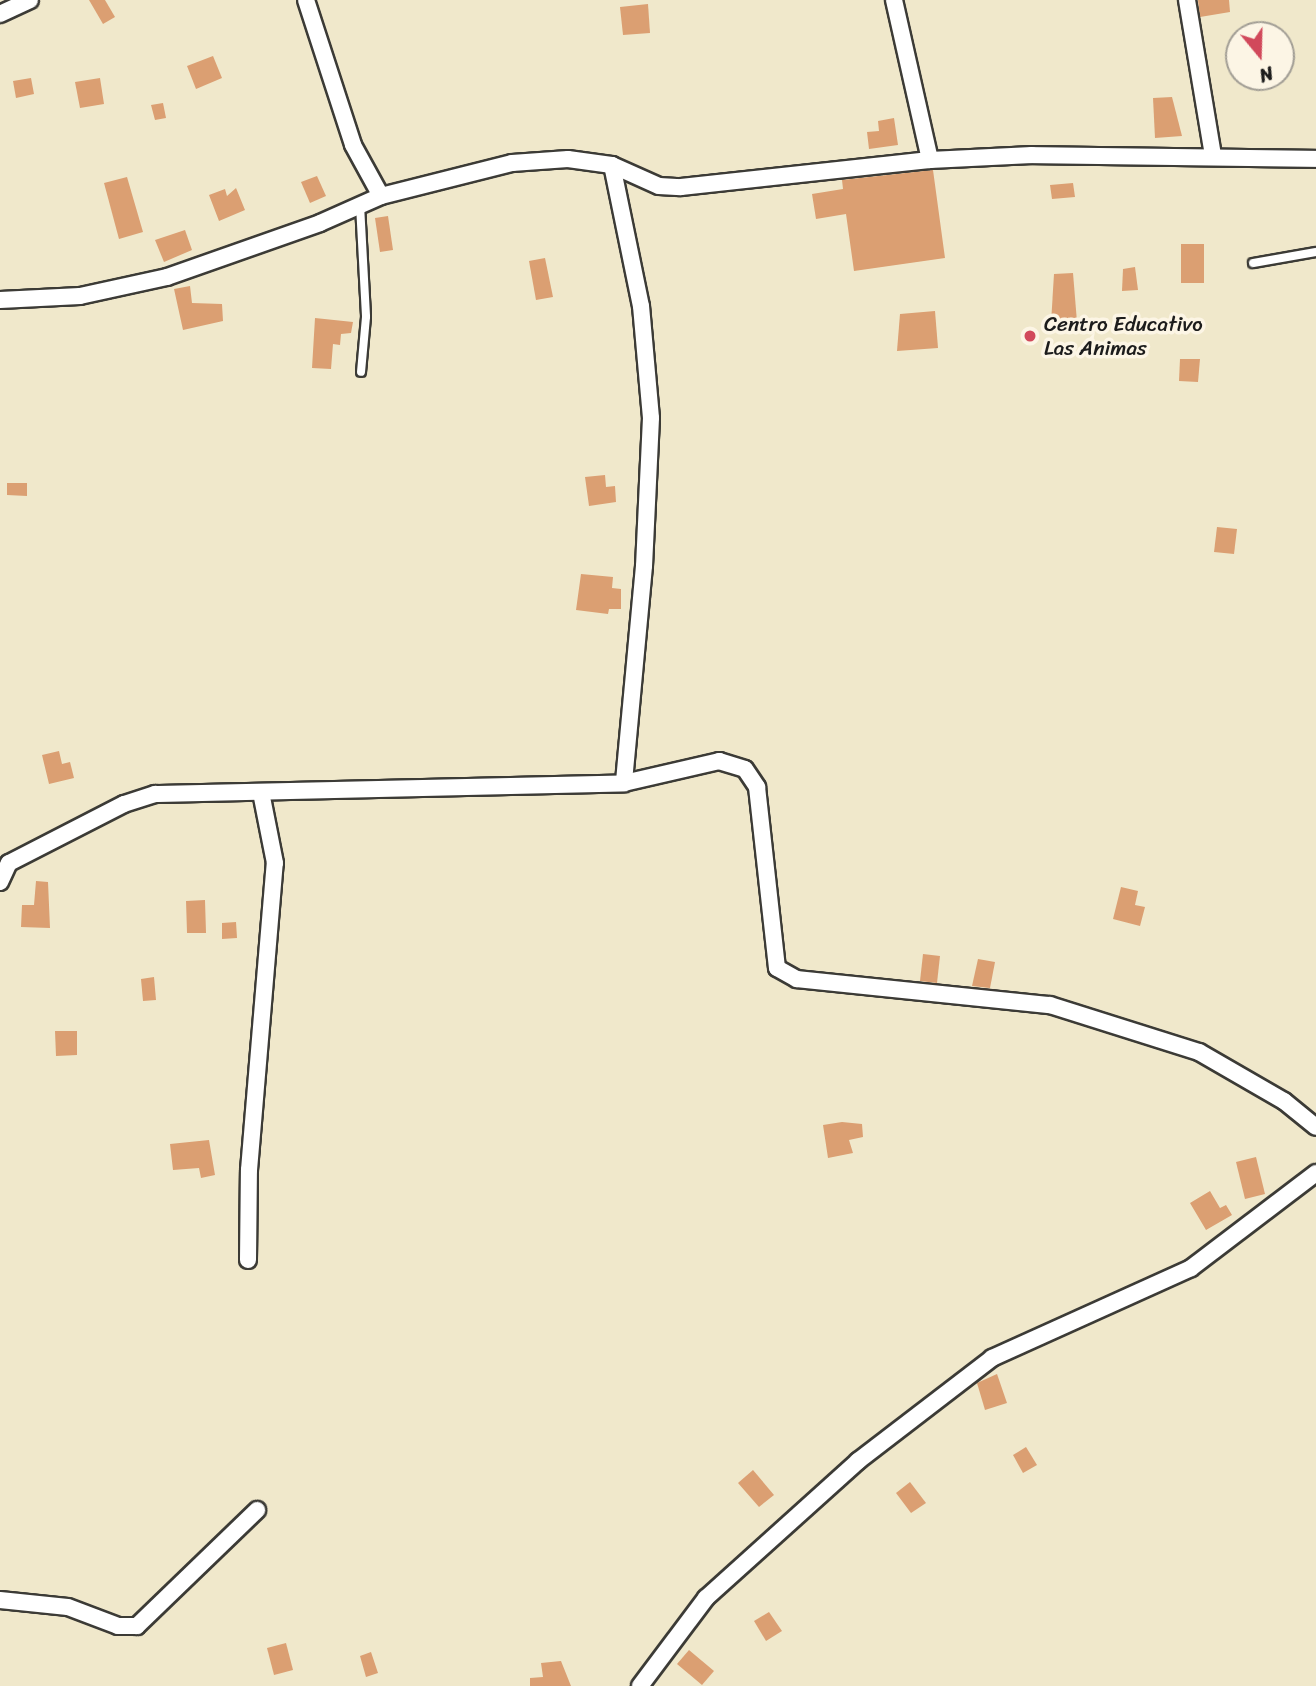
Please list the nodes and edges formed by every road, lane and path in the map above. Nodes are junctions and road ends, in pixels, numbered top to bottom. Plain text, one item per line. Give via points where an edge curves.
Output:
1 (30, 0) edge
2 (306, 0) edge
3 (894, 0) edge
4 (1187, 0) edge
5 (0, 14) edge
6 (1213, 156) junction
7 (1316, 159) edge
8 (930, 160) junction
9 (612, 165) junction
10 (381, 196) junction
11 (360, 205) junction
12 (1316, 252) edge
13 (1253, 263) dead end
14 (0, 300) edge
15 (361, 372) dead end
16 (624, 783) junction
17 (261, 792) junction
18 (0, 882) edge
19 (1316, 1127) edge
20 (1316, 1173) edge
21 (248, 1261) dead end
22 (257, 1510) dead end
23 (0, 1600) edge
24 (640, 1686) edge

1 - 5 street
2 - 10 street via 353,145
3 - 8 street
4 - 6 street
6 - 7 street
6 - 8 street via 1032,155
8 - 9 street via 681,187 659,186
9 - 10 street via 569,159 512,163
9 - 16 street via 641,306 651,418 644,566
10 - 11 street
11 - 14 street via 147,283 80,296
11 - 15 lane via 366,317
12 - 13 lane
16 - 17 street
16 - 19 street via 719,761 745,769 757,788 771,946 777,968 797,979 1050,1005 1199,1052 1284,1101
17 - 18 street via 155,794 124,804 9,863
17 - 21 street via 275,863 249,1170
20 - 24 street via 1191,1268 982,1366 858,1461 706,1598
22 - 23 street via 137,1626 118,1626 68,1607

